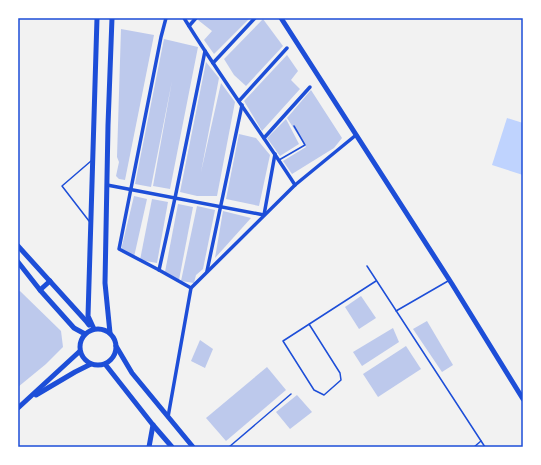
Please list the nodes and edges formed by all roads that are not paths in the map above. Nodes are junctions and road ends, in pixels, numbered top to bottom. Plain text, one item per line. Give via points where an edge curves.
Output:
1 (97, 18) edge
2 (112, 18) edge
3 (166, 18) edge
4 (184, 18) edge
5 (196, 18) edge
6 (254, 18) edge
7 (281, 18) edge
8 (189, 26) junction
9 (287, 48) dead end
10 (205, 51) junction
11 (213, 63) junction
12 (310, 87) dead end
13 (241, 103) junction
14 (294, 126) dead end
15 (356, 134) junction
16 (264, 138) junction
17 (275, 154) junction
18 (93, 160) junction
19 (279, 160) junction
20 (107, 185) junction
21 (294, 185) junction
22 (130, 189) junction
23 (175, 198) junction
24 (221, 206) junction
25 (264, 215) junction
26 (91, 224) junction
27 (18, 246) edge
28 (18, 262) edge
29 (367, 266) dead end
30 (159, 270) junction
31 (207, 272) junction
32 (449, 280) junction
33 (50, 281) junction
34 (376, 281) junction
35 (191, 288) junction
36 (40, 290) junction
37 (396, 311) junction
38 (310, 324) junction
39 (93, 329) junction
40 (85, 334) junction
41 (110, 334) junction
42 (116, 346) junction
43 (80, 351) junction
44 (91, 364) junction
45 (105, 364) junction
46 (291, 394) dead end
47 (523, 399) edge
48 (27, 401) junction
49 (18, 408) edge
50 (168, 417) junction
51 (153, 425) junction
52 (481, 441) junction
53 (149, 447) edge
54 (172, 447) edge
55 (193, 447) edge
56 (229, 447) edge
57 (474, 447) edge
58 (485, 447) edge

1 - 18 main road
2 - 20 main road
3 - 22 street
4 - 8 street
5 - 8 street
6 - 11 street
7 - 15 main road
8 - 10 street
9 - 13 street
10 - 11 street
10 - 23 street
11 - 13 street
12 - 16 street
13 - 16 street
13 - 24 street
14 - 19 lane via 305,145
15 - 21 street
15 - 32 main road
16 - 17 street
17 - 19 street
17 - 25 street
18 - 26 main road
18 - 26 lane via 62,186
19 - 21 street
20 - 22 street
20 - 41 main road via 105,283
21 - 25 street
22 - 23 street
22 - 30 street via 119,249
23 - 24 street
23 - 30 street
24 - 25 street
24 - 31 street
25 - 31 street
26 - 39 main road via 88,316
27 - 33 main road
28 - 36 main road
29 - 34 lane
30 - 35 street
31 - 35 street
32 - 37 lane
32 - 47 main road
33 - 36 main road
33 - 39 main road
34 - 37 lane
34 - 38 lane
35 - 50 street
36 - 40 main road via 74,328
37 - 52 lane
38 - 38 lane via 283,341 314,390 324,395 340,380 340,373
39 - 40 main road
39 - 41 main road via 103,329
40 - 43 main road via 80,342
41 - 42 main road via 115,339
42 - 45 main road via 113,357
42 - 50 main road via 132,373
43 - 44 main road via 84,359
43 - 48 main road
44 - 45 main road
44 - 48 main road
45 - 51 main road
46 - 56 lane
48 - 49 main road
50 - 55 main road
51 - 53 main road
51 - 54 main road
52 - 57 lane
52 - 58 lane

